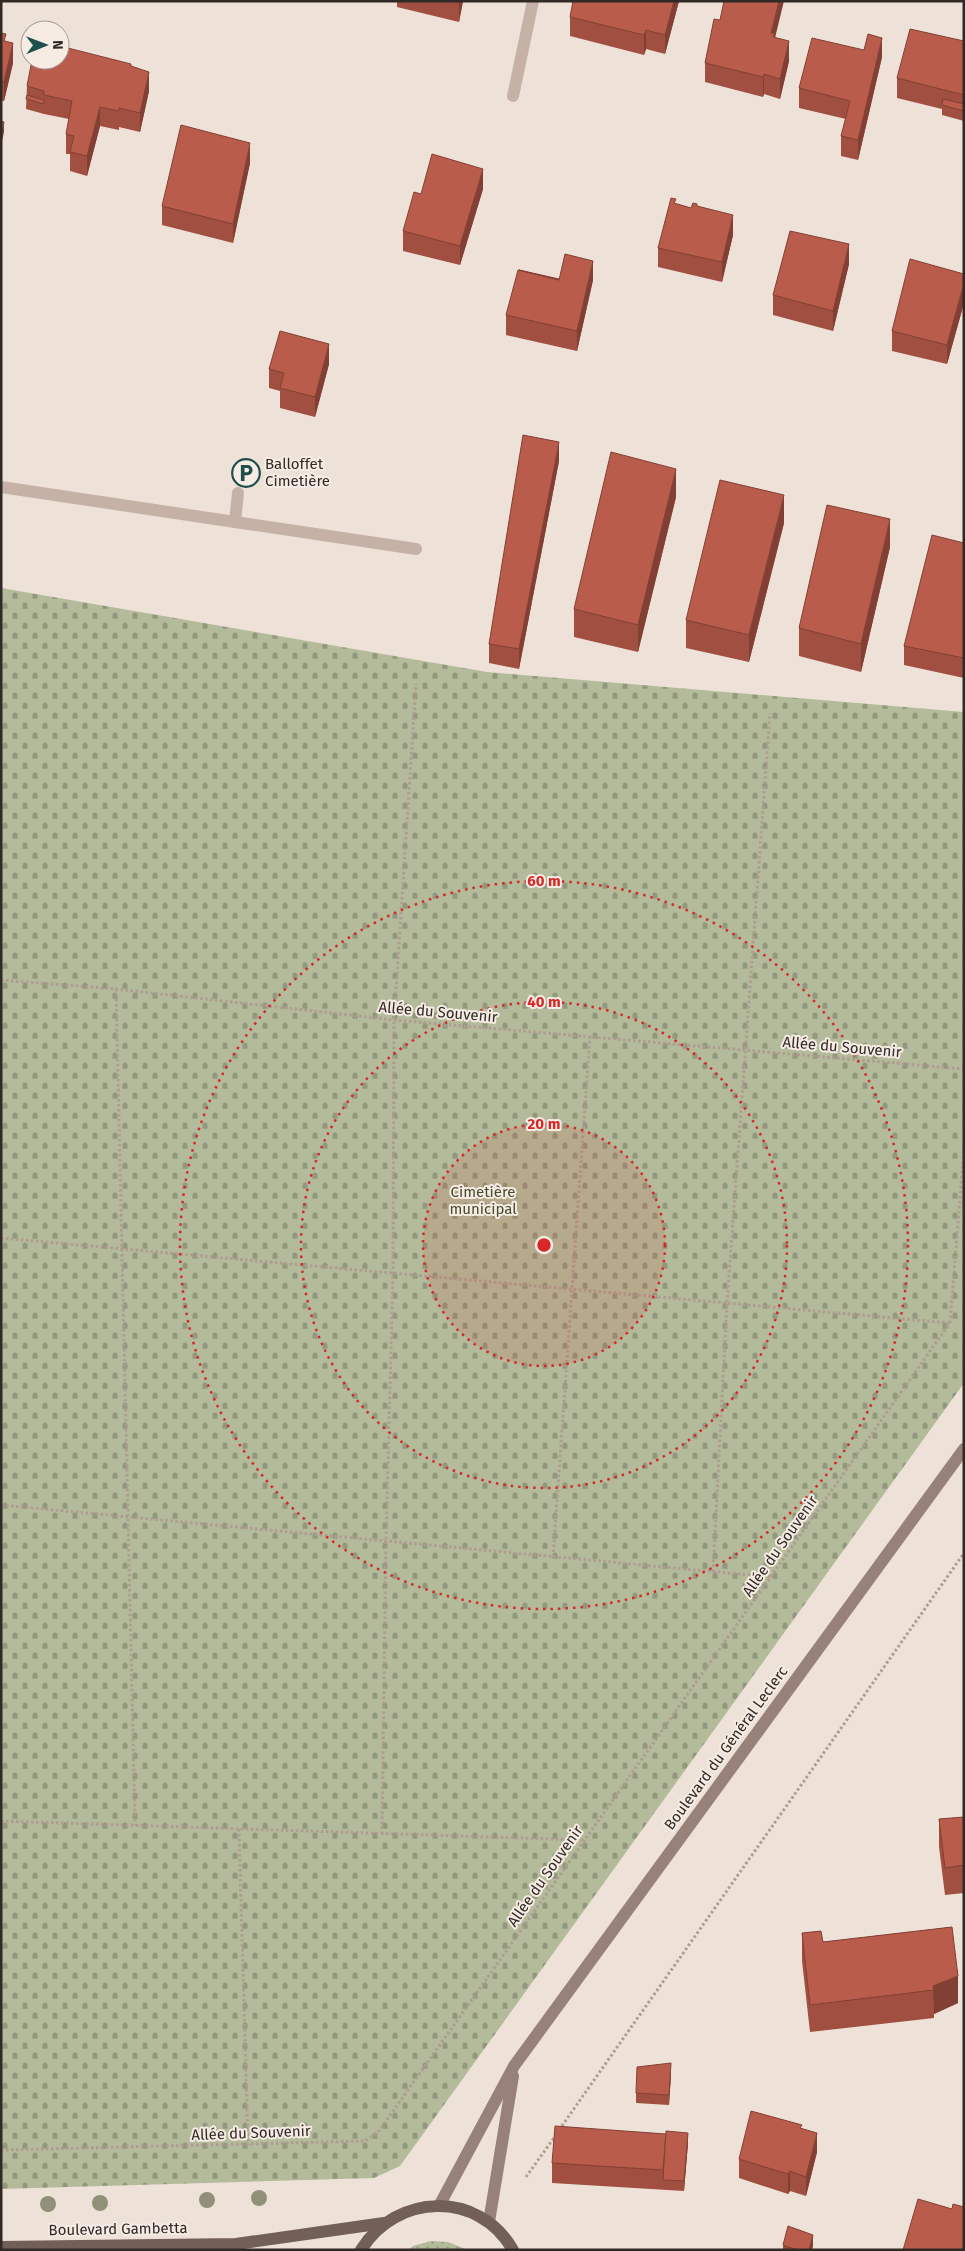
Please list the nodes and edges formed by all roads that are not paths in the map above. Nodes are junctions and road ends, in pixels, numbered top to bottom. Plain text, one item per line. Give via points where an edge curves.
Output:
1 (533, 1) edge
2 (513, 96) dead end
3 (1, 486) edge
4 (238, 493) dead end
5 (235, 521) junction
6 (416, 549) dead end
7 (964, 1449) edge
8 (514, 2066) junction
9 (439, 2206) junction
10 (489, 2222) junction
11 (384, 2223) junction
12 (236, 2244) junction
13 (1, 2246) edge
14 (249, 2250) edge
15 (361, 2250) edge
16 (513, 2250) edge

1 - 2 street
3 - 5 street
4 - 5 street
5 - 6 street
7 - 8 main road, Boulevard du Général Leclerc
8 - 9 main road, Boulevard du Général Leclerc
8 - 10 main road, Boulevard du Général Leclerc
9 - 10 main road via 473,2213
9 - 11 main road via 410,2209
10 - 16 main road via 508,2240
11 - 12 main road, Boulevard Gambetta
11 - 15 main road
12 - 13 main road, Boulevard Gambetta
12 - 14 main road, Boulevard Gambetta

